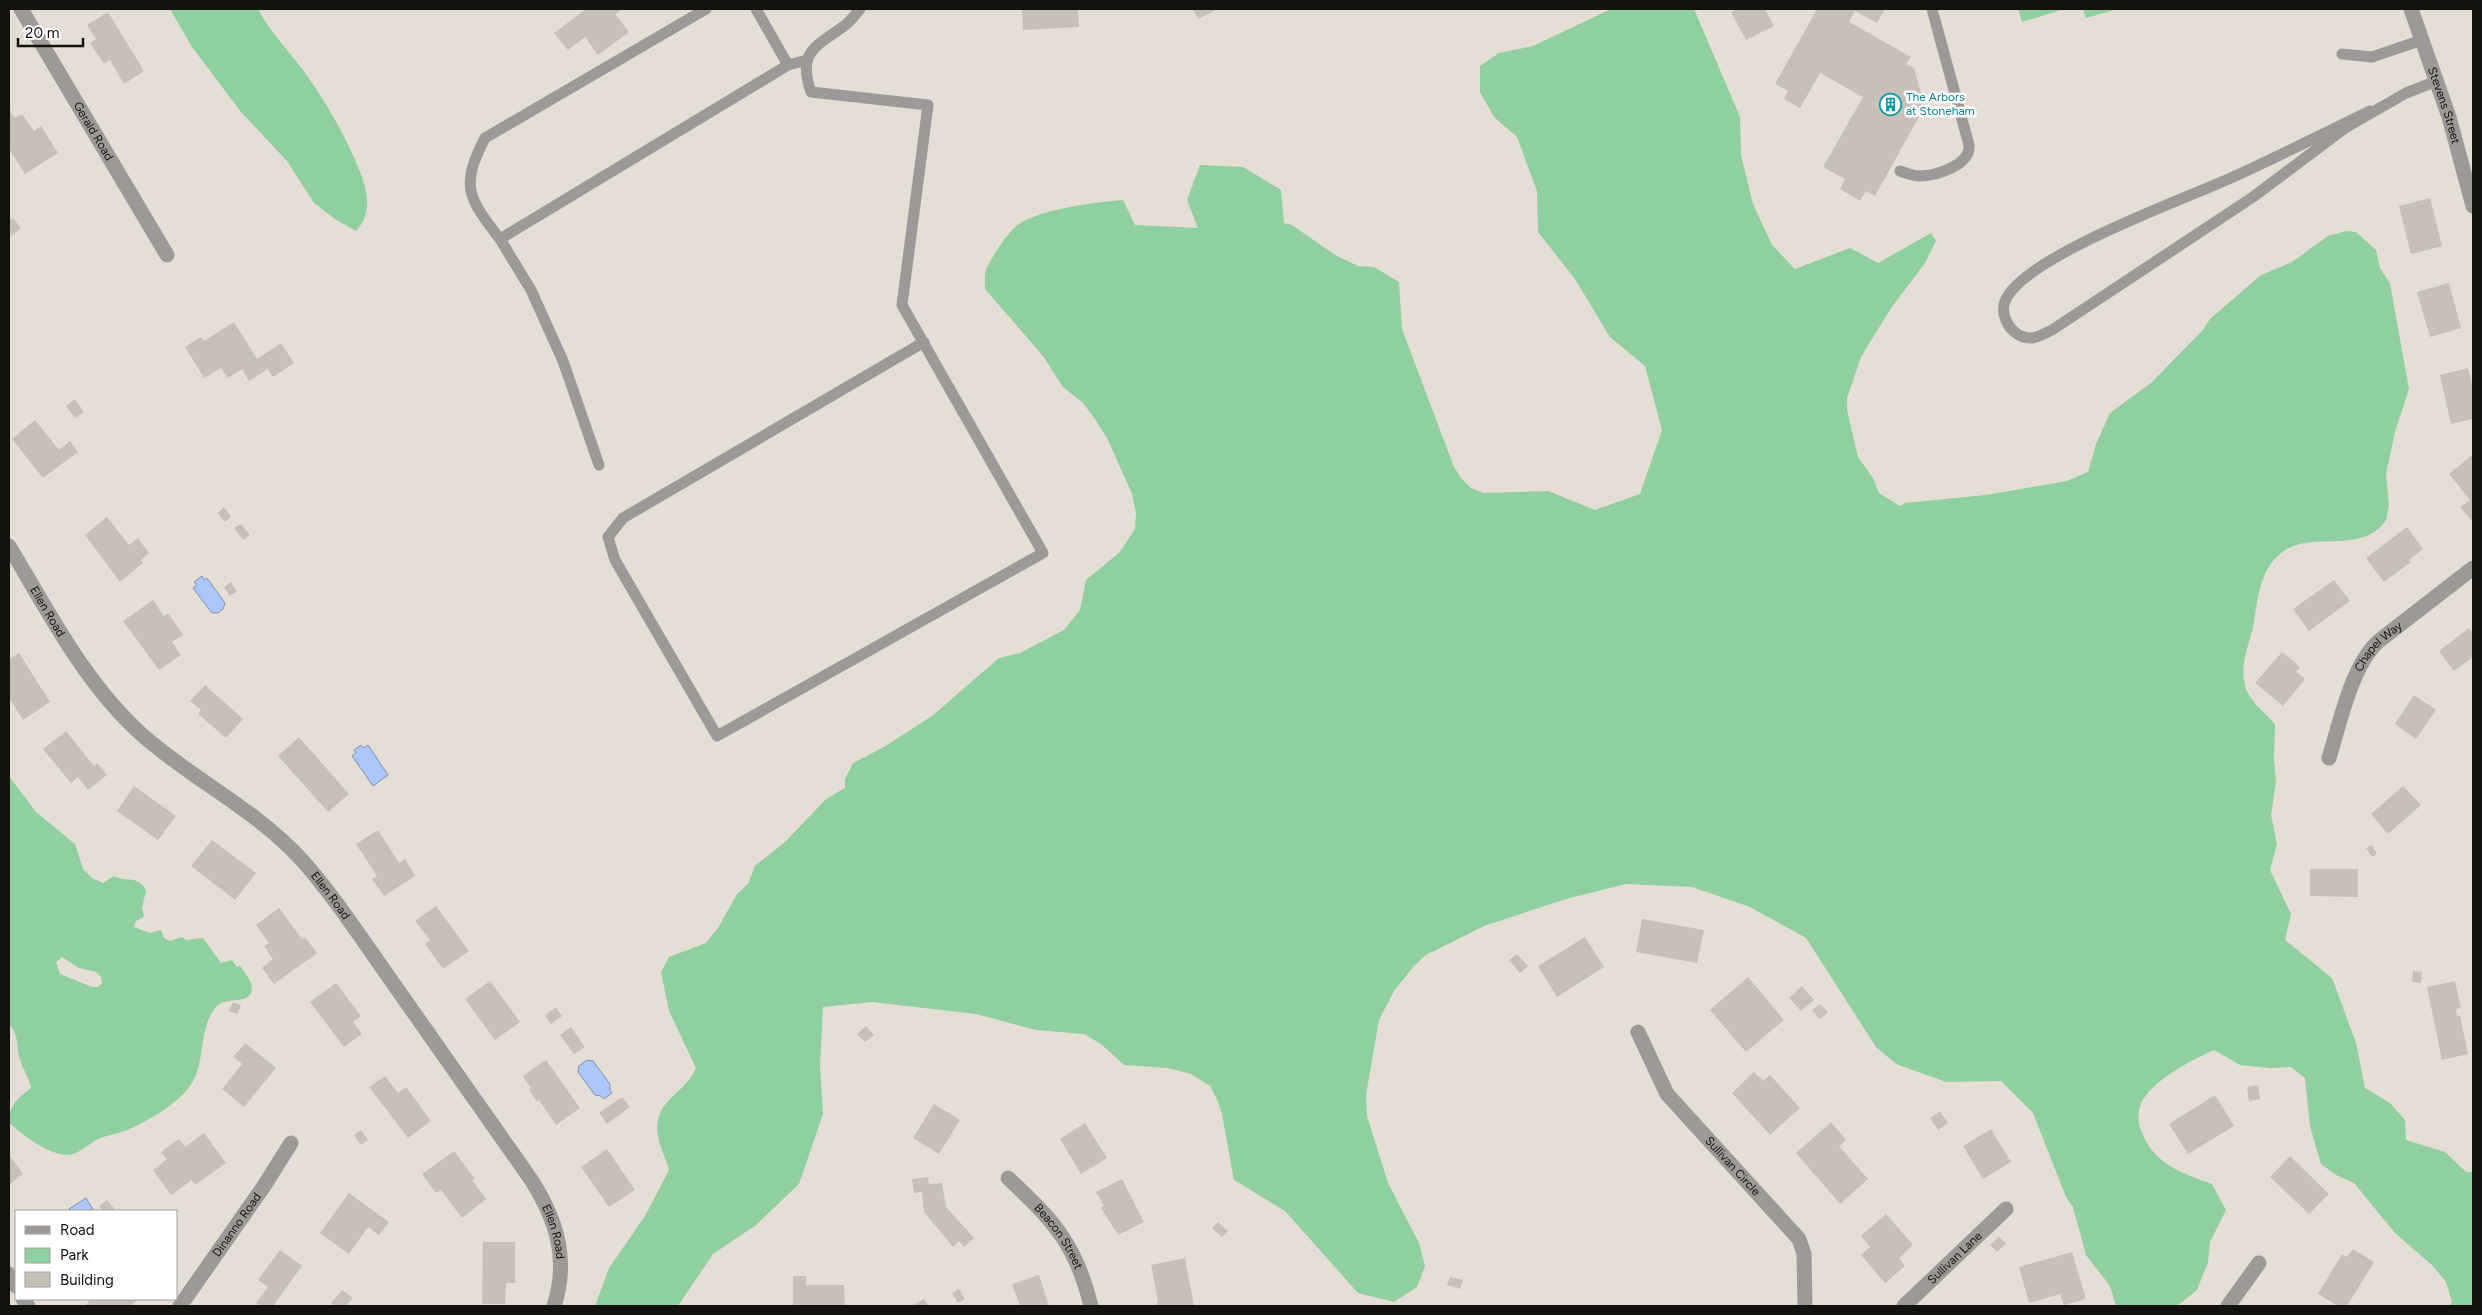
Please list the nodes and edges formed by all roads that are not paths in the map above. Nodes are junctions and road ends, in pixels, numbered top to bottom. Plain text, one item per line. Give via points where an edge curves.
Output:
1 (21, 9) edge
2 (706, 9) edge
3 (756, 9) edge
4 (860, 9) edge
5 (1932, 9) edge
6 (2411, 9) edge
7 (2422, 40) junction
8 (2342, 54) dead end
9 (807, 60) junction
10 (788, 65) junction
11 (2437, 81) junction
12 (2370, 112) junction
13 (1900, 171) dead end
14 (2473, 206) edge
15 (500, 239) junction
16 (167, 255) dead end
17 (924, 342) junction
18 (599, 465) dead end
19 (9, 546) edge
20 (2473, 568) edge
21 (2329, 758) dead end
22 (1638, 1032) dead end
23 (291, 1143) dead end
24 (1008, 1178) dead end
25 (2006, 1209) dead end
26 (2259, 1263) dead end
27 (180, 1306) edge
28 (554, 1306) edge
29 (1091, 1306) edge
30 (1805, 1306) edge
31 (1904, 1306) edge
32 (2228, 1306) edge

1 - 16 street, Gerald Road
2 - 15 lane via 485,138 471,164 469,187 480,214
3 - 10 lane
4 - 9 lane via 846,25 818,42
5 - 13 lane via 1969,153 1963,162 1931,174 1919,176
6 - 7 street, Stevens Street
7 - 8 lane via 2372,57
7 - 11 street, Stevens Street
9 - 10 lane
9 - 17 lane via 805,75 811,92 928,105 902,305
10 - 15 lane
11 - 12 lane
11 - 14 street, Stevens Street
12 - 12 lane via 2253,197 2052,330 2032,338 2022,337 2005,319 2003,309 2012,290 2051,261 2124,223 2233,177
15 - 18 lane via 531,290 563,361
17 - 17 lane via 1043,553 717,736 614,560 608,537 623,518
19 - 28 street, Ellen Road via 73,653 114,706 154,745 252,814 286,843 323,886 375,957 548,1208 562,1257
20 - 21 street, Chapel Way via 2368,651 2357,672
22 - 30 street, Sullivan Circle via 1667,1094 1799,1239 1804,1254
23 - 27 street, Dinanno Road
24 - 29 street, Beacon Street via 1043,1211 1068,1243 1082,1273
25 - 31 street, Sullivan Lane
26 - 32 street

